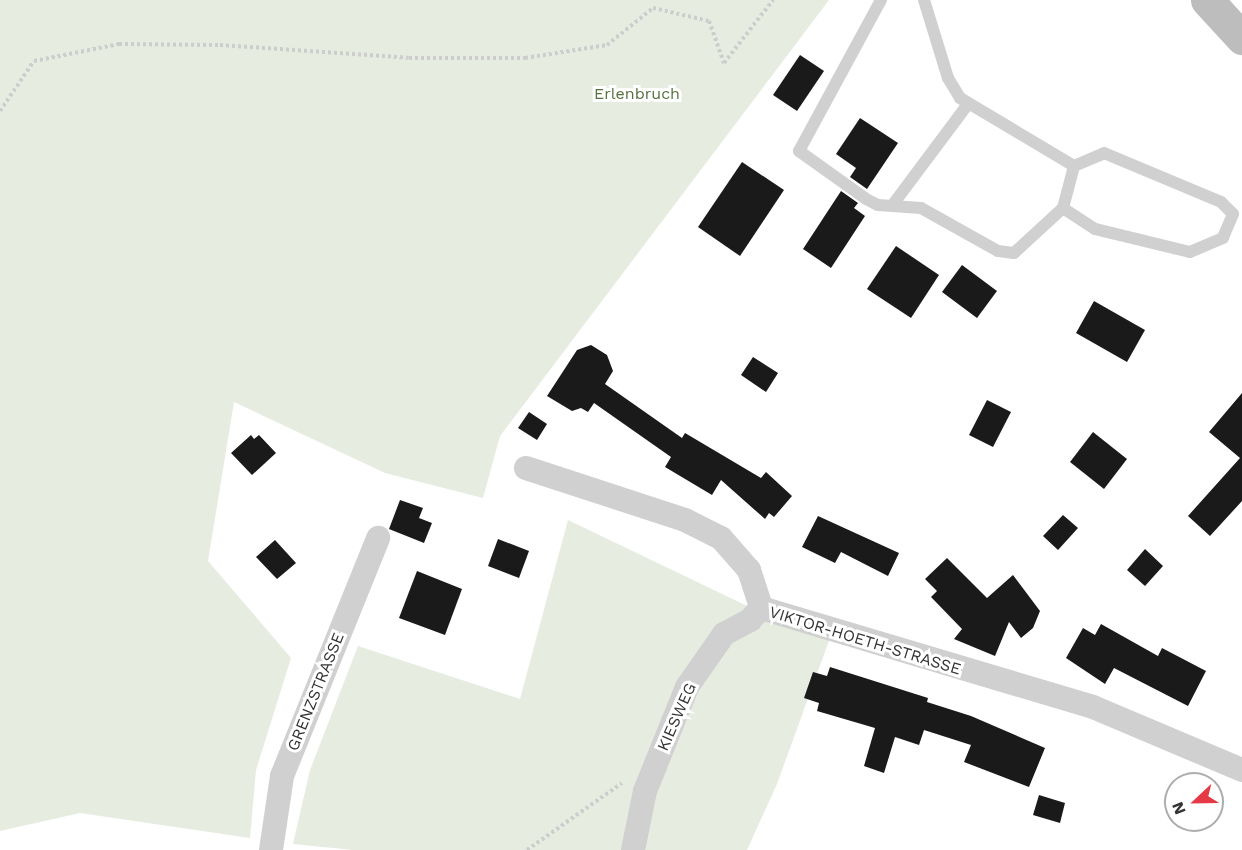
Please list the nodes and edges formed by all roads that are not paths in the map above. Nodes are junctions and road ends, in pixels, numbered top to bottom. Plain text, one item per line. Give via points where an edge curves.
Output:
1 (881, 0) edge
2 (924, 0) edge
3 (1207, 0) edge
4 (1242, 38) edge
5 (969, 104) junction
6 (1074, 166) junction
7 (894, 203) junction
8 (1064, 208) junction
9 (526, 468) dead end
10 (378, 538) dead end
11 (761, 608) junction
12 (1242, 770) edge
13 (270, 850) edge
14 (633, 850) edge

1 - 7 lane via 799,151 866,199 878,205
2 - 5 lane via 948,78
3 - 4 main road
5 - 6 lane
5 - 7 lane
6 - 8 lane
6 - 8 lane via 1104,153 1221,202 1233,214 1223,238 1190,252 1095,229
7 - 8 lane via 921,208 998,251 1014,253
9 - 11 street, VIKTOR-HOETH-STRASSE via 685,520 721,538 749,570
10 - 13 street, GRENZSTRASSE via 282,776
11 - 12 street, VIKTOR-HOETH-STRASSE via 1093,707
11 - 14 street, KIESWEG via 750,620 724,634 687,687 645,791

